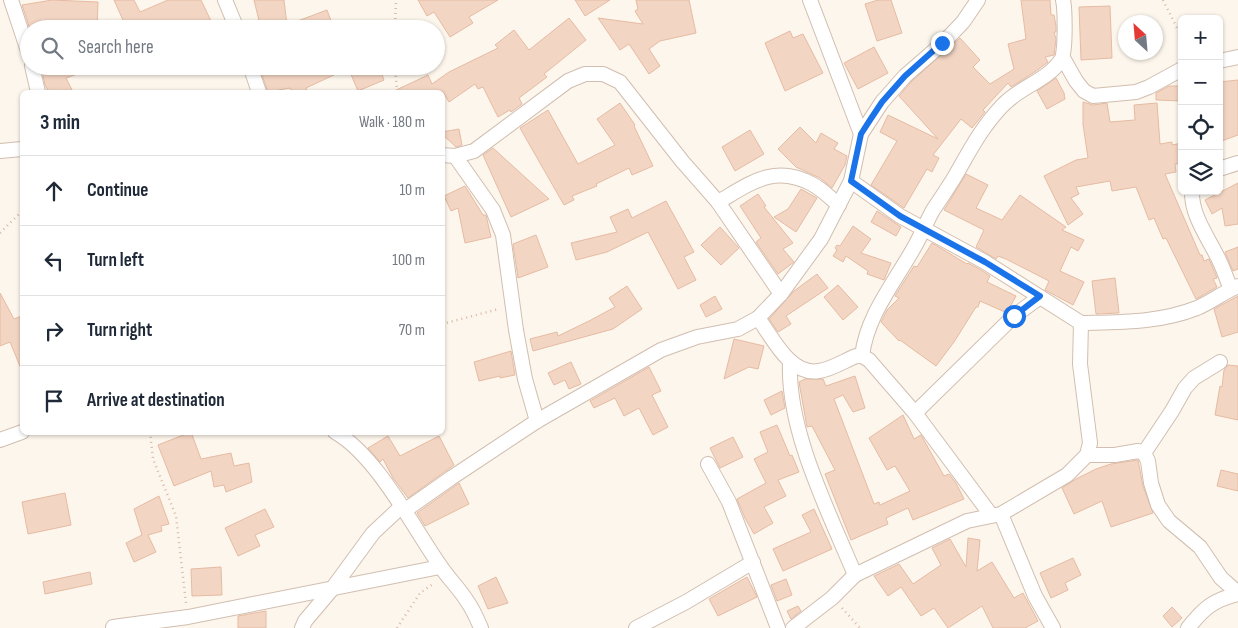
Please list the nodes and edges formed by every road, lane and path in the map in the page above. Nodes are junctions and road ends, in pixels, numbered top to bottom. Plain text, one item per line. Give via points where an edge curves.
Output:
1 (11, 0) edge
2 (225, 0) edge
3 (396, 0) edge
4 (810, 0) edge
5 (1064, 0) edge
6 (1163, 0) edge
7 (975, 1) edge
8 (233, 20) edge
9 (395, 20) edge
10 (20, 27) edge
11 (1178, 30) edge
12 (1238, 56) edge
13 (1063, 58) junction
14 (1223, 60) edge
15 (1178, 71) edge
16 (34, 75) edge
17 (253, 75) edge
18 (396, 75) edge
19 (38, 90) edge
20 (258, 90) edge
21 (397, 90) edge
22 (861, 134) junction
23 (20, 149) edge
24 (0, 151) edge
25 (449, 155) edge
26 (1238, 163) edge
27 (1223, 168) edge
28 (851, 181) junction
29 (1192, 195) edge
30 (718, 202) junction
31 (839, 205) junction
32 (20, 213) edge
33 (923, 228) junction
34 (0, 233) edge
35 (1234, 287) edge
36 (781, 294) junction
37 (1040, 296) junction
38 (512, 305) junction
39 (758, 318) junction
40 (445, 323) edge
41 (1081, 323) junction
42 (862, 356) junction
43 (790, 362) junction
44 (1220, 362) dead end
45 (915, 413) junction
46 (537, 421) junction
47 (20, 433) edge
48 (150, 435) edge
49 (340, 435) edge
50 (0, 440) edge
51 (1144, 453) junction
52 (1087, 455) junction
53 (708, 464) dead end
54 (403, 508) junction
55 (996, 514) junction
56 (753, 562) junction
57 (443, 570) junction
58 (856, 575) junction
59 (332, 589) junction
60 (1238, 594) edge
61 (832, 598) junction
62 (188, 617) junction
63 (113, 627) edge
64 (302, 628) edge
65 (397, 628) edge
66 (482, 628) edge
67 (636, 628) edge
68 (778, 628) edge
69 (793, 628) edge
70 (860, 628) edge
71 (1053, 628) edge
72 (1188, 628) edge

1 - 10 street
2 - 8 street
3 - 9 path
4 - 22 street
5 - 13 street
6 - 11 path
7 - 22 street via 962,22 882,102
12 - 14 street
13 - 15 street via 1076,82 1093,96 1136,92
13 - 33 street via 1049,73 1002,105 972,144
16 - 19 street
17 - 20 street
18 - 21 path
22 - 28 street
23 - 24 street
25 - 30 street via 474,151 568,81 585,74 602,74 620,82
25 - 38 street via 493,210 503,236
26 - 27 street
28 - 31 street
28 - 33 street via 900,216
29 - 35 street via 1197,216
30 - 31 street via 775,174 796,176 813,184
30 - 36 street
31 - 36 street via 821,239
32 - 34 path
33 - 37 street
33 - 42 street via 868,328
35 - 41 street via 1196,309 1158,319
36 - 39 street
37 - 41 street
37 - 45 street via 1014,316
38 - 40 path
38 - 46 street via 525,379
39 - 43 street
39 - 46 street via 738,329 697,337 662,350
41 - 52 street via 1080,364 1090,443
42 - 43 street via 818,371 801,369
42 - 45 street
43 - 58 street via 790,394 802,442
44 - 51 street via 1194,378 1185,388
45 - 55 street
46 - 54 street
47 - 50 street
48 - 62 path via 153,459 176,516
49 - 54 street via 378,473
51 - 52 street
51 - 60 street via 1158,505 1169,520 1200,547 1221,578
52 - 55 street via 1067,474
53 - 56 street via 729,502
54 - 57 street
54 - 59 street via 373,533
55 - 58 street via 967,521
55 - 71 street
56 - 67 street
56 - 68 street
57 - 59 street
57 - 65 path via 420,593
57 - 66 street via 468,602
58 - 61 street
59 - 62 street
59 - 64 street
60 - 72 street via 1222,598 1208,607
61 - 69 street
61 - 70 path
62 - 63 street

